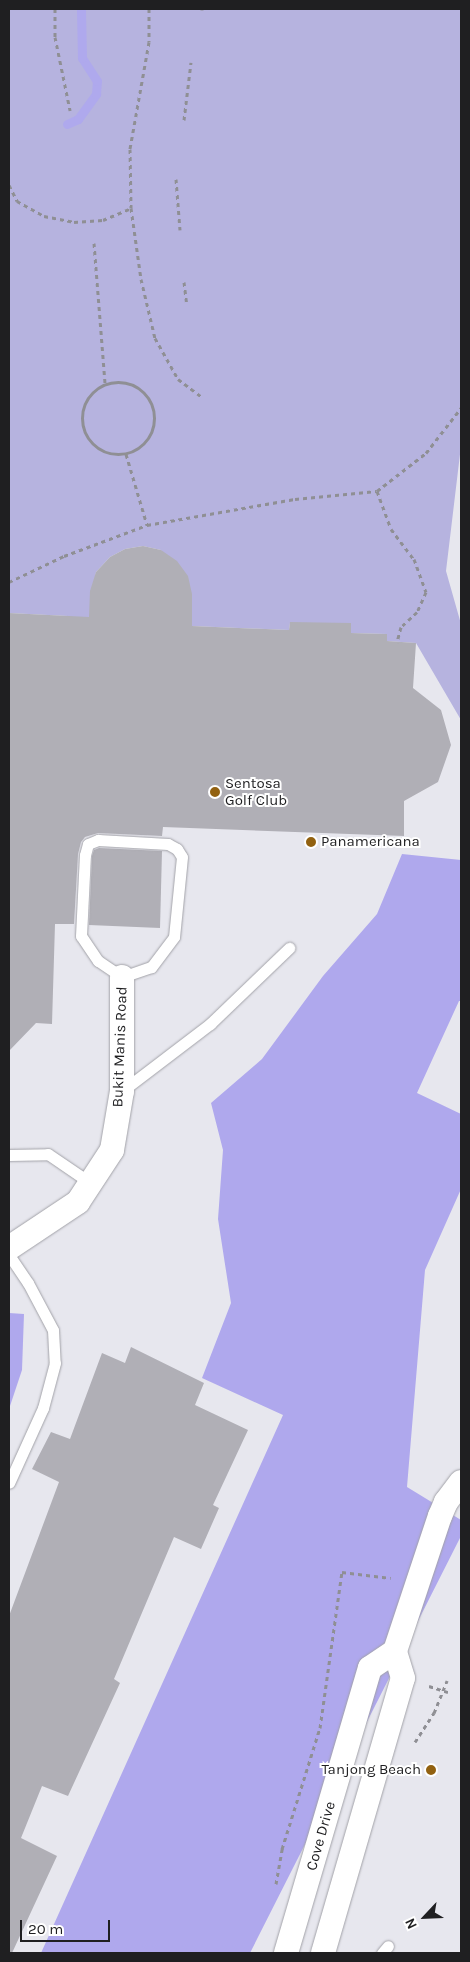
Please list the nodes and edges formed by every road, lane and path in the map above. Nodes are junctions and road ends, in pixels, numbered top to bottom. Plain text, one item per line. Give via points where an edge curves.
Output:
1 (55, 9) edge
2 (149, 9) edge
3 (191, 62) dead end
4 (70, 110) dead end
5 (184, 120) dead end
6 (176, 179) dead end
7 (9, 185) edge
8 (132, 208) junction
9 (180, 230) dead end
10 (94, 243) dead end
11 (184, 282) dead end
12 (187, 305) dead end
13 (105, 384) junction
14 (203, 398) dead end
15 (461, 408) edge
16 (126, 454) junction
17 (377, 491) junction
18 (147, 525) junction
19 (9, 582) edge
20 (397, 642) dead end
21 (289, 948) dead end
22 (122, 977) junction
23 (122, 1091) junction
24 (9, 1155) edge
25 (92, 1184) junction
26 (9, 1248) edge
27 (9, 1255) edge
28 (461, 1482) edge
29 (9, 1483) edge
30 (417, 1581) junction
31 (395, 1651) junction
32 (275, 1887) dead end
33 (288, 1950) edge
34 (323, 1953) edge

1 - 4 path via 56,37
2 - 8 path via 149,42 130,149
3 - 5 path
6 - 9 path
7 - 8 path via 18,201 44,216 74,222 104,220
8 - 14 path via 141,278 155,338 178,379
10 - 13 path
11 - 12 path
13 - 16 path via 86,402 82,414 83,428 99,450
13 - 16 path via 120,381 135,386 147,395 154,409 155,424 149,439
15 - 17 path via 426,453
16 - 18 path
17 - 18 path via 295,499
17 - 20 path via 391,529 414,559 426,592 416,612 401,627
18 - 19 path via 64,556
21 - 23 lane via 210,1024
22 - 22 lane via 98,961 81,936 88,844 98,840 168,844 178,849 182,857 174,937 151,967
22 - 23 street, Bukit Manis Road
23 - 25 street, Bukit Manis Road via 112,1150
24 - 25 lane via 48,1154
25 - 26 street, Bukit Manis Road via 78,1202
27 - 29 lane via 28,1283 52,1330 55,1363 43,1408
28 - 30 street via 446,1502
30 - 31 street
30 - 32 path via 342,1572 320,1728 282,1849
31 - 33 street, Cove Drive via 370,1668
31 - 34 street via 404,1678

